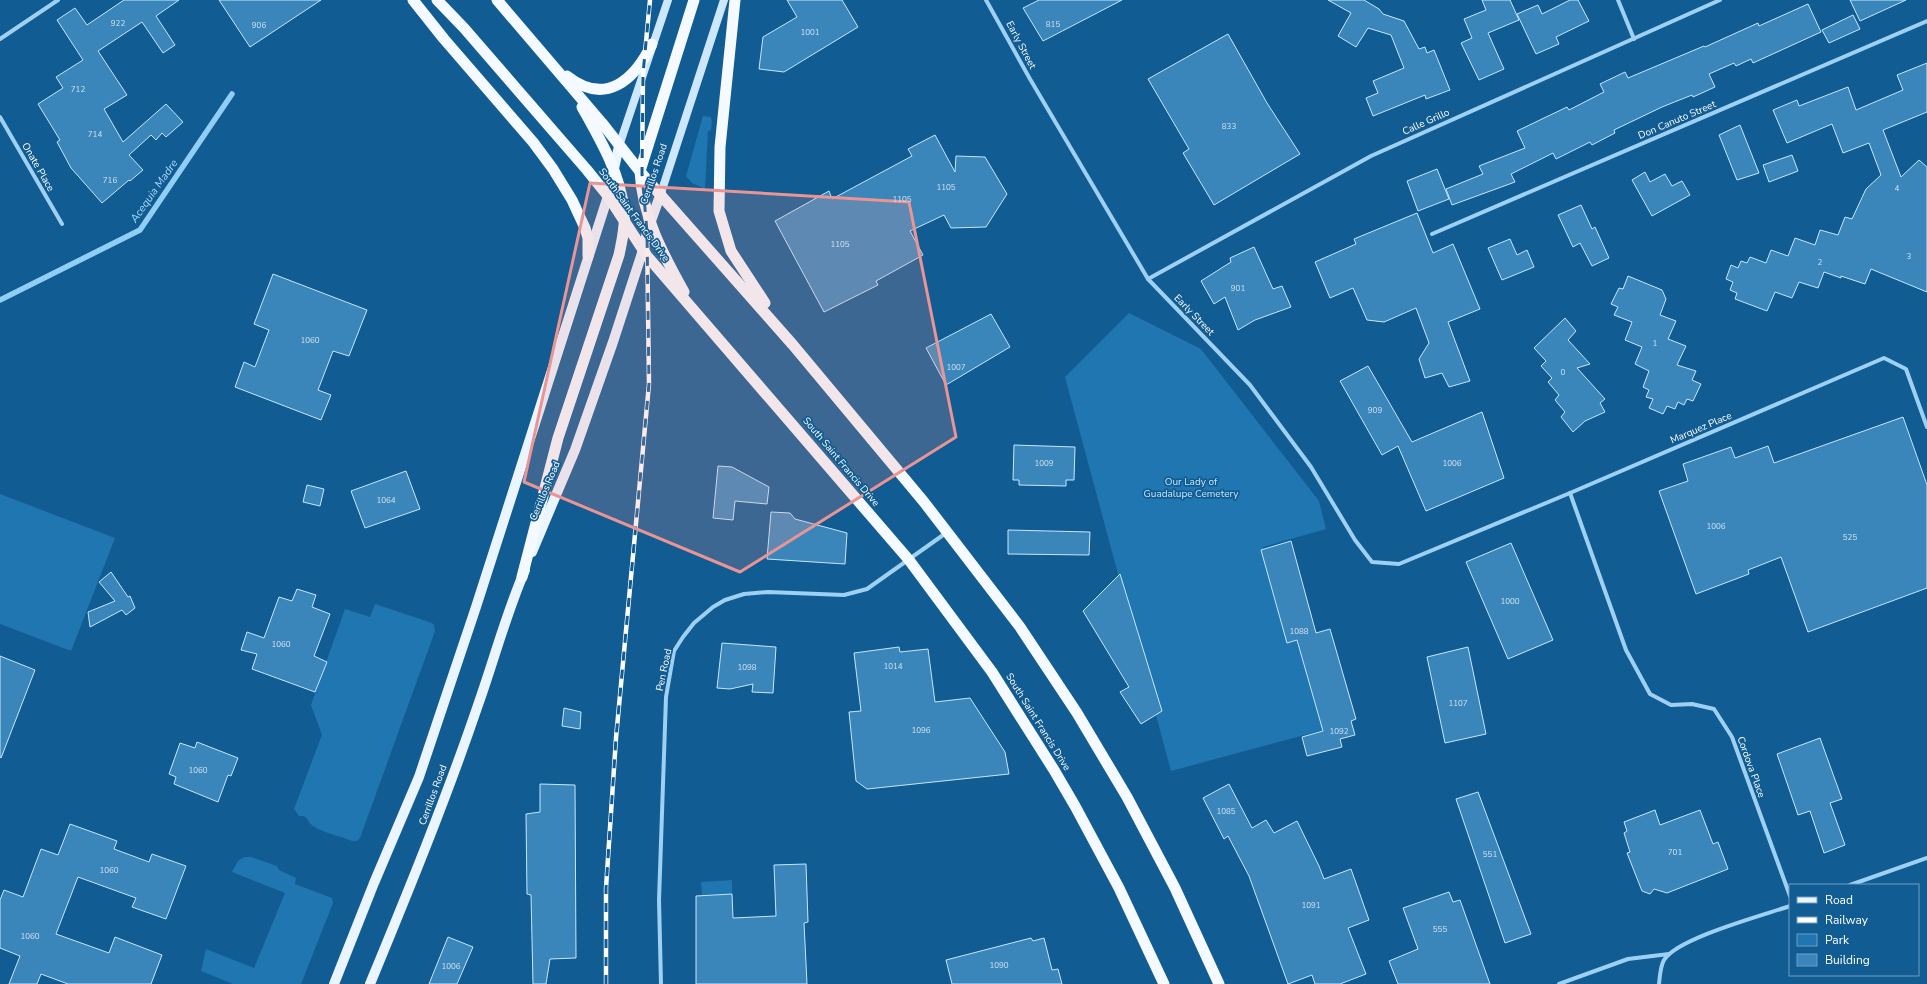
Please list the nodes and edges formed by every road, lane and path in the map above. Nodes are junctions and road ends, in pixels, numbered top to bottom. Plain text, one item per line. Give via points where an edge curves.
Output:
1 (58, 0) edge
2 (413, 0) edge
3 (437, 0) edge
4 (497, 0) edge
5 (668, 0) edge
6 (694, 0) edge
7 (724, 0) edge
8 (735, 0) edge
9 (986, 0) edge
10 (1618, 0) edge
11 (1720, 0) edge
12 (1927, 21) edge
13 (0, 39) edge
14 (1634, 39) junction
15 (652, 44) junction
16 (550, 63) junction
17 (571, 87) junction
18 (0, 117) edge
19 (619, 146) junction
20 (614, 170) junction
21 (640, 171) junction
22 (661, 193) junction
23 (608, 196) junction
24 (624, 222) junction
25 (62, 224) dead end
26 (650, 224) junction
27 (1432, 234) dead end
28 (643, 250) junction
29 (588, 256) junction
30 (1148, 279) junction
31 (696, 312) junction
32 (793, 345) junction
33 (1927, 427) edge
34 (1570, 493) junction
35 (948, 532) junction
36 (1443, 544) joint
37 (909, 560) junction
38 (522, 577) junction
39 (1927, 858) edge
40 (1853, 884) edge
41 (1789, 893) edge
42 (1789, 906) edge
43 (1669, 954) junction
44 (334, 984) edge
45 (370, 984) edge
46 (661, 984) edge
47 (1164, 984) edge
48 (1219, 984) edge
49 (1559, 984) edge
50 (1659, 984) edge

1 - 13 street
2 - 29 highway via 554,168 585,228
3 - 23 highway, South Saint Francis Drive
4 - 16 highway
5 - 15 main road, Cerrillos Road
6 - 21 highway
7 - 22 main road, Cerrillos Road
8 - 32 highway via 720,147 719,211 731,251
9 - 30 street, Early Street
10 - 14 street
11 - 14 street, Calle Grillo
12 - 27 street, Don Canuto Street
14 - 30 street, Calle Grillo via 1371,156
15 - 16 highway via 644,61 627,80 608,88 588,89
15 - 19 main road, Cerrillos Road
16 - 17 highway
17 - 19 highway
17 - 20 highway
18 - 25 street, Onate Place
19 - 20 main road, Cerrillos Road
19 - 21 highway
20 - 23 main road, Cerrillos Road
20 - 24 highway via 624,209
21 - 22 highway
21 - 26 highway
22 - 26 main road, Cerrillos Road
22 - 32 highway
23 - 24 highway, South Saint Francis Drive
23 - 29 main road, Cerrillos Road
24 - 28 highway, South Saint Francis Drive
24 - 38 highway via 619,255 558,438
26 - 28 main road, Cerrillos Road
26 - 31 highway
28 - 31 highway, South Saint Francis Drive
28 - 38 main road, Cerrillos Road via 575,450
29 - 44 main road, Cerrillos Road via 419,777
30 - 36 street, Early Street via 1250,386 1311,467 1351,534 1372,562 1399,564
31 - 37 highway, South Saint Francis Drive
32 - 35 highway
33 - 34 street, Marquez Place via 1906,369 1884,358
34 - 36 street, Marquez Place
34 - 41 street, Cordova Place via 1626,650 1650,694 1671,705 1692,704 1714,709 1732,737
35 - 37 street, Pen Road
35 - 48 highway via 1020,627 1081,719 1127,797 1175,888
37 - 46 street, Pen Road via 866,589 844,595 768,592 744,594 725,600 704,613 674,651 666,697 659,900
37 - 47 highway, South Saint Francis Drive via 992,672 1054,770 1119,888
38 - 45 main road, Cerrillos Road via 432,832
39 - 40 street
42 - 43 street via 1694,939
43 - 49 street via 1628,959
43 - 50 street via 1663,964

